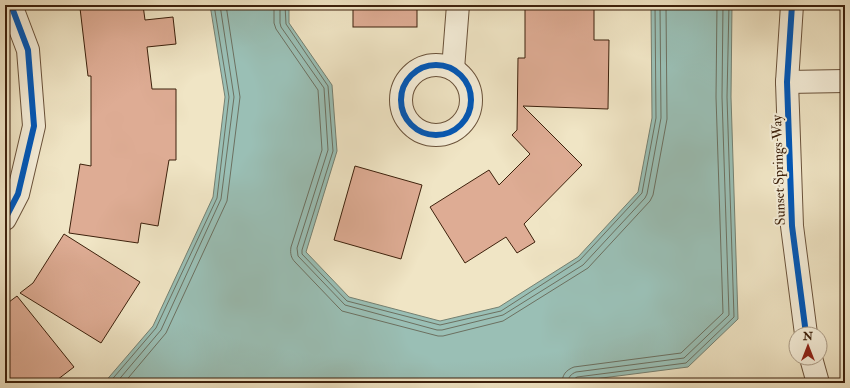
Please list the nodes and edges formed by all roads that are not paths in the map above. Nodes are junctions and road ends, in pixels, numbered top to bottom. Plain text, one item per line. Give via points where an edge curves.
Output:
1 (11, 5) edge
2 (458, 5) edge
3 (792, 5) edge
4 (453, 69) dead end
5 (845, 81) edge
6 (786, 82) junction
7 (5, 219) edge
8 (805, 326) edge
9 (813, 366) edge
10 (818, 383) edge

1 - 7 street via 28,50 34,126 18,194
2 - 4 street
3 - 6 street, Sunset Springs Way
5 - 6 street
6 - 8 street, Sunset Springs Way via 792,226
9 - 10 street

